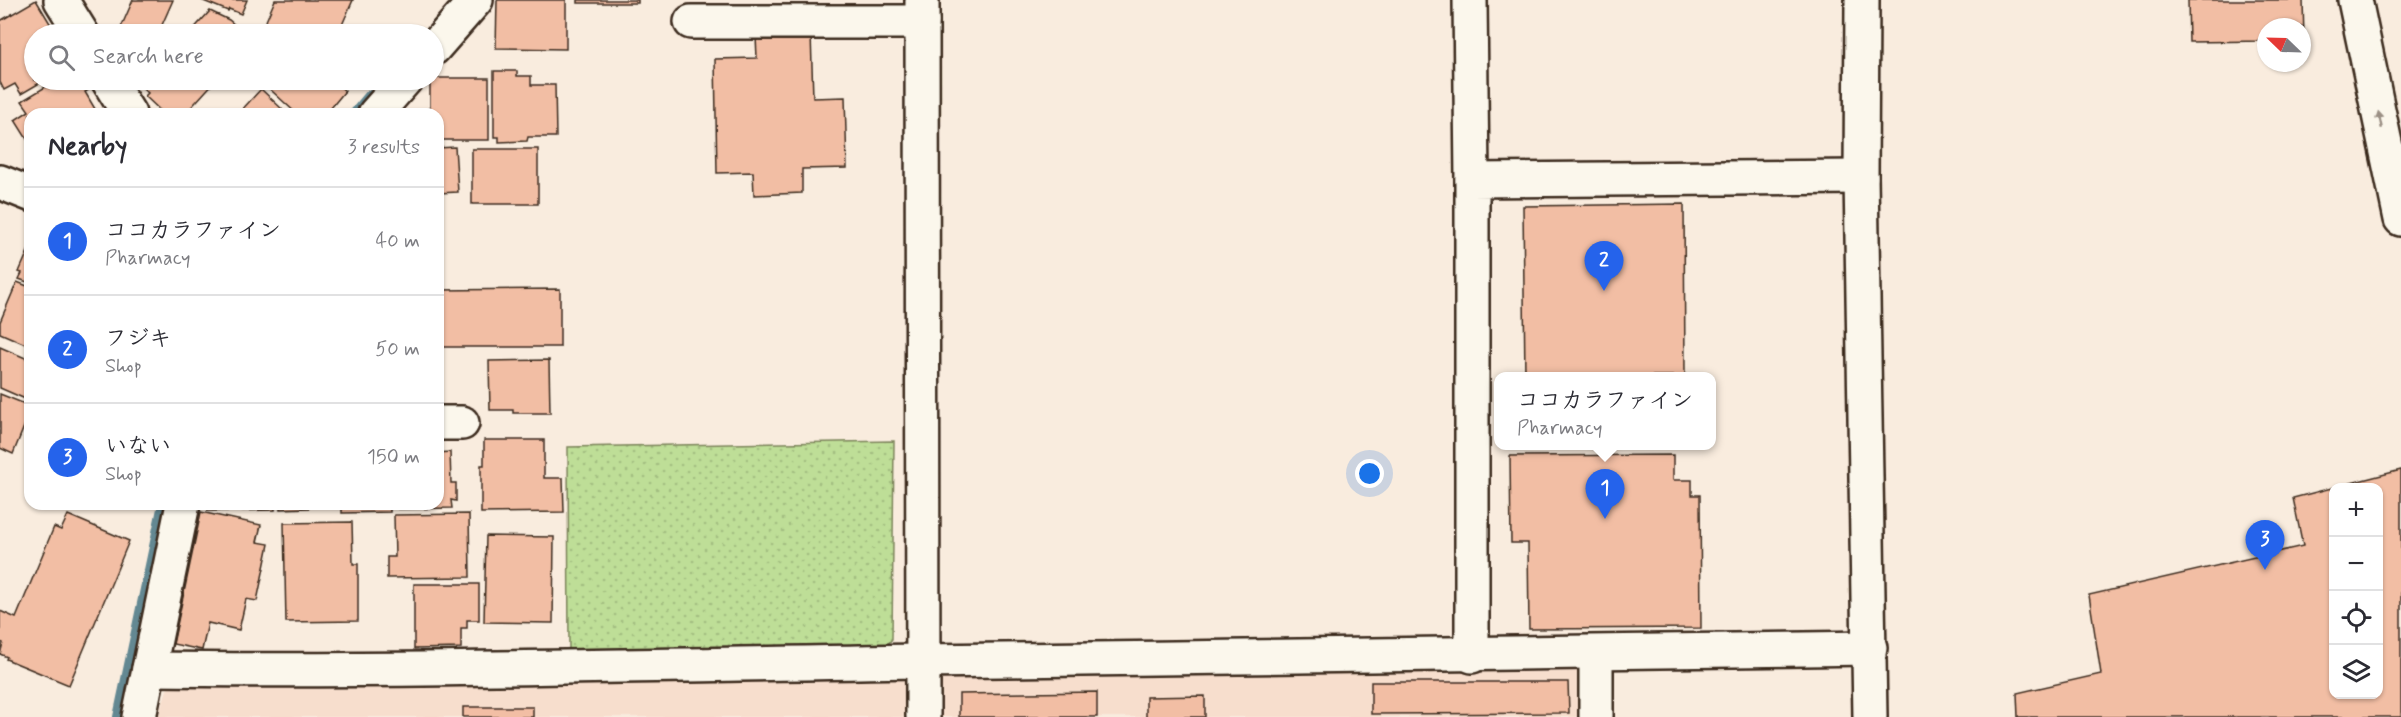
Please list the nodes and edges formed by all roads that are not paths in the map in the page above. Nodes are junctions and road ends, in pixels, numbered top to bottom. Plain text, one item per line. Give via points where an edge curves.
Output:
1 (61, 0) edge
2 (476, 0) edge
3 (1470, 0) edge
4 (1862, 0) edge
5 (2355, 0) edge
6 (922, 11) edge
7 (691, 22) dead end
8 (76, 24) edge
9 (444, 37) edge
10 (114, 90) edge
11 (396, 90) edge
12 (125, 108) edge
13 (380, 108) edge
14 (1861, 177) junction
15 (1472, 180) junction
16 (0, 182) edge
17 (24, 192) edge
18 (2401, 219) edge
19 (182, 510) edge
20 (1870, 648) junction
21 (1596, 654) junction
22 (1472, 656) junction
23 (924, 661) junction
24 (149, 669) junction
25 (139, 717) edge
26 (923, 717) edge
27 (1596, 717) edge
28 (1870, 717) edge

1 - 8 street
2 - 9 street
3 - 15 street
4 - 14 street
18 -> 5 street
6 - 7 street
6 - 23 street
10 - 12 street
11 - 13 street
14 - 15 street
14 - 20 street
15 - 22 street
16 - 17 street
19 - 24 street
20 - 21 street
20 - 28 street
21 - 22 street
21 - 27 street
22 - 23 street
23 - 24 street via 291,671
23 - 26 street
24 - 25 street

